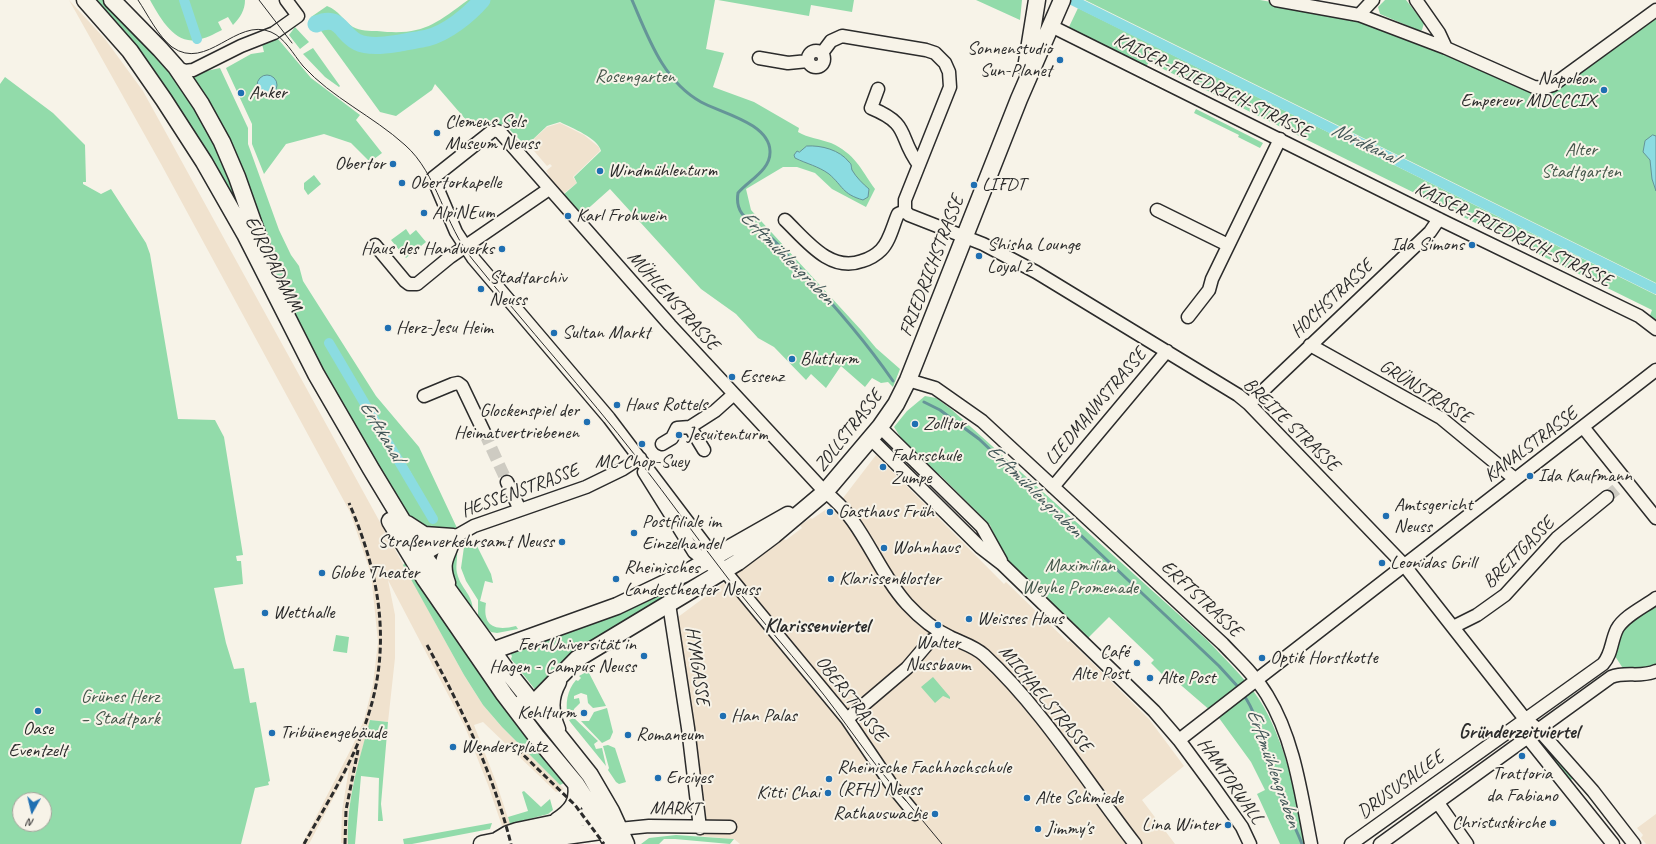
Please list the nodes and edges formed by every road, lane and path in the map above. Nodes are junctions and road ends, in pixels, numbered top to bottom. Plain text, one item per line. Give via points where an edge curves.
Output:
1 (75, 0) edge
2 (85, 0) edge
3 (112, 0) edge
4 (286, 0) edge
5 (1070, 0) edge
6 (1276, 0) edge
7 (1373, 0) edge
8 (1416, 0) edge
9 (1048, 9) edge
10 (1656, 10) edge
11 (1359, 15) junction
12 (1446, 48) junction
13 (127, 53) junction
14 (760, 58) dead end
15 (176, 67) junction
16 (878, 89) dead end
17 (1280, 139) junction
18 (919, 165) junction
19 (433, 178) joint
20 (550, 189) junction
21 (1157, 210) dead end
22 (905, 211) junction
23 (1439, 219) junction
24 (785, 220) dead end
25 (965, 237) junction
26 (375, 245) dead end
27 (1228, 245) junction
28 (465, 247) junction
29 (1188, 317) dead end
30 (1656, 329) edge
31 (1310, 345) junction
32 (1167, 351) junction
33 (1656, 370) edge
34 (316, 374) junction
35 (908, 380) junction
36 (734, 394) junction
37 (424, 396) dead end
38 (1249, 404) junction
39 (690, 427) junction
40 (1583, 427) junction
41 (484, 432) tunnel mouth
42 (876, 433) junction
43 (662, 444) dead end
44 (704, 450) dead end
45 (640, 458) junction
46 (1515, 479) junction
47 (507, 482) tunnel mouth
48 (1053, 487) junction
49 (820, 497) junction
50 (1607, 497) tunnel mouth
51 (520, 510) junction
52 (400, 517) junction
53 (1656, 518) edge
54 (453, 537) junction
55 (418, 558) junction
56 (710, 559) junction
57 (1404, 565) junction
58 (725, 571) junction
59 (448, 589) junction
60 (1656, 598) edge
61 (669, 604) junction
62 (928, 624) junction
63 (1452, 627) junction
64 (951, 638) junction
65 (930, 641) junction
66 (493, 652) junction
67 (1608, 657) junction
68 (568, 668) junction
69 (1656, 671) edge
70 (490, 673) junction
71 (1620, 675) junction
72 (1253, 684) junction
73 (504, 694) junction
74 (532, 703) junction
75 (846, 719) junction
76 (1525, 719) junction
77 (1539, 730) junction
78 (559, 734) junction
79 (1528, 738) junction
80 (1179, 740) junction
81 (576, 784) junction
82 (603, 795) junction
83 (1438, 803) junction
84 (916, 814) dead end
85 (554, 823) junction
86 (730, 827) dead end
87 (700, 828) junction
88 (609, 830) edge
89 (500, 841) edge
90 (626, 844) edge
91 (1135, 844) edge
92 (1250, 844) edge
93 (1311, 844) edge
94 (1351, 844) edge
95 (1380, 844) edge
96 (1467, 844) edge
97 (1614, 844) edge
98 (1634, 844) edge

1 - 13 main road, EUROPADAMM
2 - 13 main road, EUROPADAMM
3 - 15 main road
4 - 15 street via 298,16 274,33 241,46 194,70 184,71
5 - 9 main road, FRIEDRICHSTRASSE
6 - 11 street
7 - 11 street
8 - 12 street via 1439,33
9 - 17 street, KAISER-FRIEDRICH-STRASSE
9 - 25 main road, FRIEDRICHSTRASSE via 1019,99
10 - 12 street via 1553,85 1543,88 1534,87
11 - 12 street
13 - 34 main road, EUROPADAMM via 164,100 204,162
13 - 55 main road, EUROPADAMM via 197,164 237,236 309,378
14 - 18 street via 788,63 808,61 812,67 821,65 824,59 822,53 831,41 842,36 935,53 949,72 949,92
15 - 34 main road via 222,142 275,280
16 - 18 street via 871,108 896,122
17 - 23 street, KAISER-FRIEDRICH-STRASSE
17 - 27 street
18 - 22 street via 905,200
19 - 20 street, MÜHLENSTRASSE via 491,132 497,131
19 - 28 street, OBERSTRASSE via 448,216
20 - 28 street
20 - 36 street, MÜHLENSTRASSE
21 - 27 street
22 - 24 street via 898,214 886,244 880,251 864,261 849,264 827,259
22 - 25 street, BREITE STRASSE via 909,215
23 - 30 street, KAISER-FRIEDRICH-STRASSE via 1639,316
23 - 31 street, HOCHSTRASSE via 1430,232
25 - 32 street, BREITE STRASSE via 1036,272
25 - 35 main road, FRIEDRICHSTRASSE
26 - 28 street via 406,281 413,285
27 - 29 street via 1209,290
28 - 45 street, OBERSTRASSE
31 - 38 street, HOCHSTRASSE
31 - 46 street, GRÜNSTRASSE via 1441,418
32 - 38 street, BREITE STRASSE
32 - 48 street, LIEDMANNSTRASSE
33 - 40 street, KANALSTRASSE
34 - 52 main road, EUROPADAMM
35 - 42 main road, ZOLLSTRASSE via 896,404
35 - 48 street, ERFTSTRASSE via 935,388 966,409
36 - 39 street via 715,411
36 - 49 street, MÜHLENSTRASSE
37 - 41 street via 458,383 462,386
38 - 57 street, BREITE STRASSE
39 - 43 street via 677,428 672,438
39 - 44 street
40 - 46 street, KANALSTRASSE
40 - 53 street via 1623,484
42 - 49 main road, ZOLLSTRASSE
42 - 80 street, HAMTORWALL via 982,527 1002,564 1154,711
45 - 51 street, HESSENSTRASSE via 586,487
45 - 56 street, OBERSTRASSE
46 - 57 street, KANALSTRASSE
47 - 51 street
48 - 72 street, ERFTSTRASSE via 1223,644
49 - 56 main road, ZOLLSTRASSE
49 - 58 main road, ZOLLSTRASSE
49 - 62 street, MICHAELSTRASSE via 836,500 900,596
50 - 63 street, BREITGASSE via 1557,538 1502,598 1477,615
51 - 54 street, HESSENSTRASSE via 474,526
52 - 54 main road via 424,535
52 - 55 main road, EUROPADAMM
54 - 55 street, HESSENSTRASSE
54 - 59 main road via 442,568
55 - 59 main road
55 - 70 main road
56 - 58 street, OBERSTRASSE
56 - 66 main road, ZOLLSTRASSE via 617,606 508,644
57 - 63 street, BREITE STRASSE
57 - 72 street, KANALSTRASSE
58 - 61 main road, ZOLLSTRASSE
58 - 75 street, OBERSTRASSE
59 - 66 main road
60 - 67 street via 1620,624 1614,634
61 - 68 main road, ZOLLSTRASSE via 581,656
61 - 87 street, HYMGASSE
62 - 64 street, MICHAELSTRASSE
62 - 65 street
63 - 76 street, BREITE STRASSE
64 - 65 street via 936,638
64 - 91 street, MICHAELSTRASSE via 983,654 1009,680
65 - 75 street via 907,668
66 - 70 main road via 489,662
66 - 74 main road
67 - 71 street
67 - 76 street, DRUSUSALLEE via 1602,664
68 - 74 main road
68 - 78 main road via 557,684 551,700 552,716
69 - 71 street, DRUSUSALLEE via 1644,675
70 - 73 main road
71 - 77 street, DRUSUSALLEE via 1611,677
72 - 80 street, KANALSTRASSE
72 - 93 street, ERFTSTRASSE via 1272,704 1285,734 1298,777
73 - 74 main road via 522,703
73 - 81 main road
74 - 78 main road
75 - 84 street, OBERSTRASSE via 893,787
76 - 77 street, BREITE STRASSE
76 - 79 street, BREITE STRASSE
76 - 94 street, DRUSUSALLEE
77 - 79 street, DRUSUSALLEE
77 - 98 street, BREITE STRASSE via 1593,791
78 - 82 main road
79 - 83 street, DRUSUSALLEE
79 - 97 street
80 - 92 street, HAMTORWALL via 1237,819
81 - 85 main road via 578,794 575,805 569,813
81 - 88 main road
82 - 88 main road
82 - 88 main road
83 - 95 street, DRUSUSALLEE
83 - 96 street
85 - 88 main road via 584,817
85 - 89 main road
86 - 87 street, MARKT
87 - 88 street, MARKT via 649,826
88 - 89 main road
88 - 90 main road

